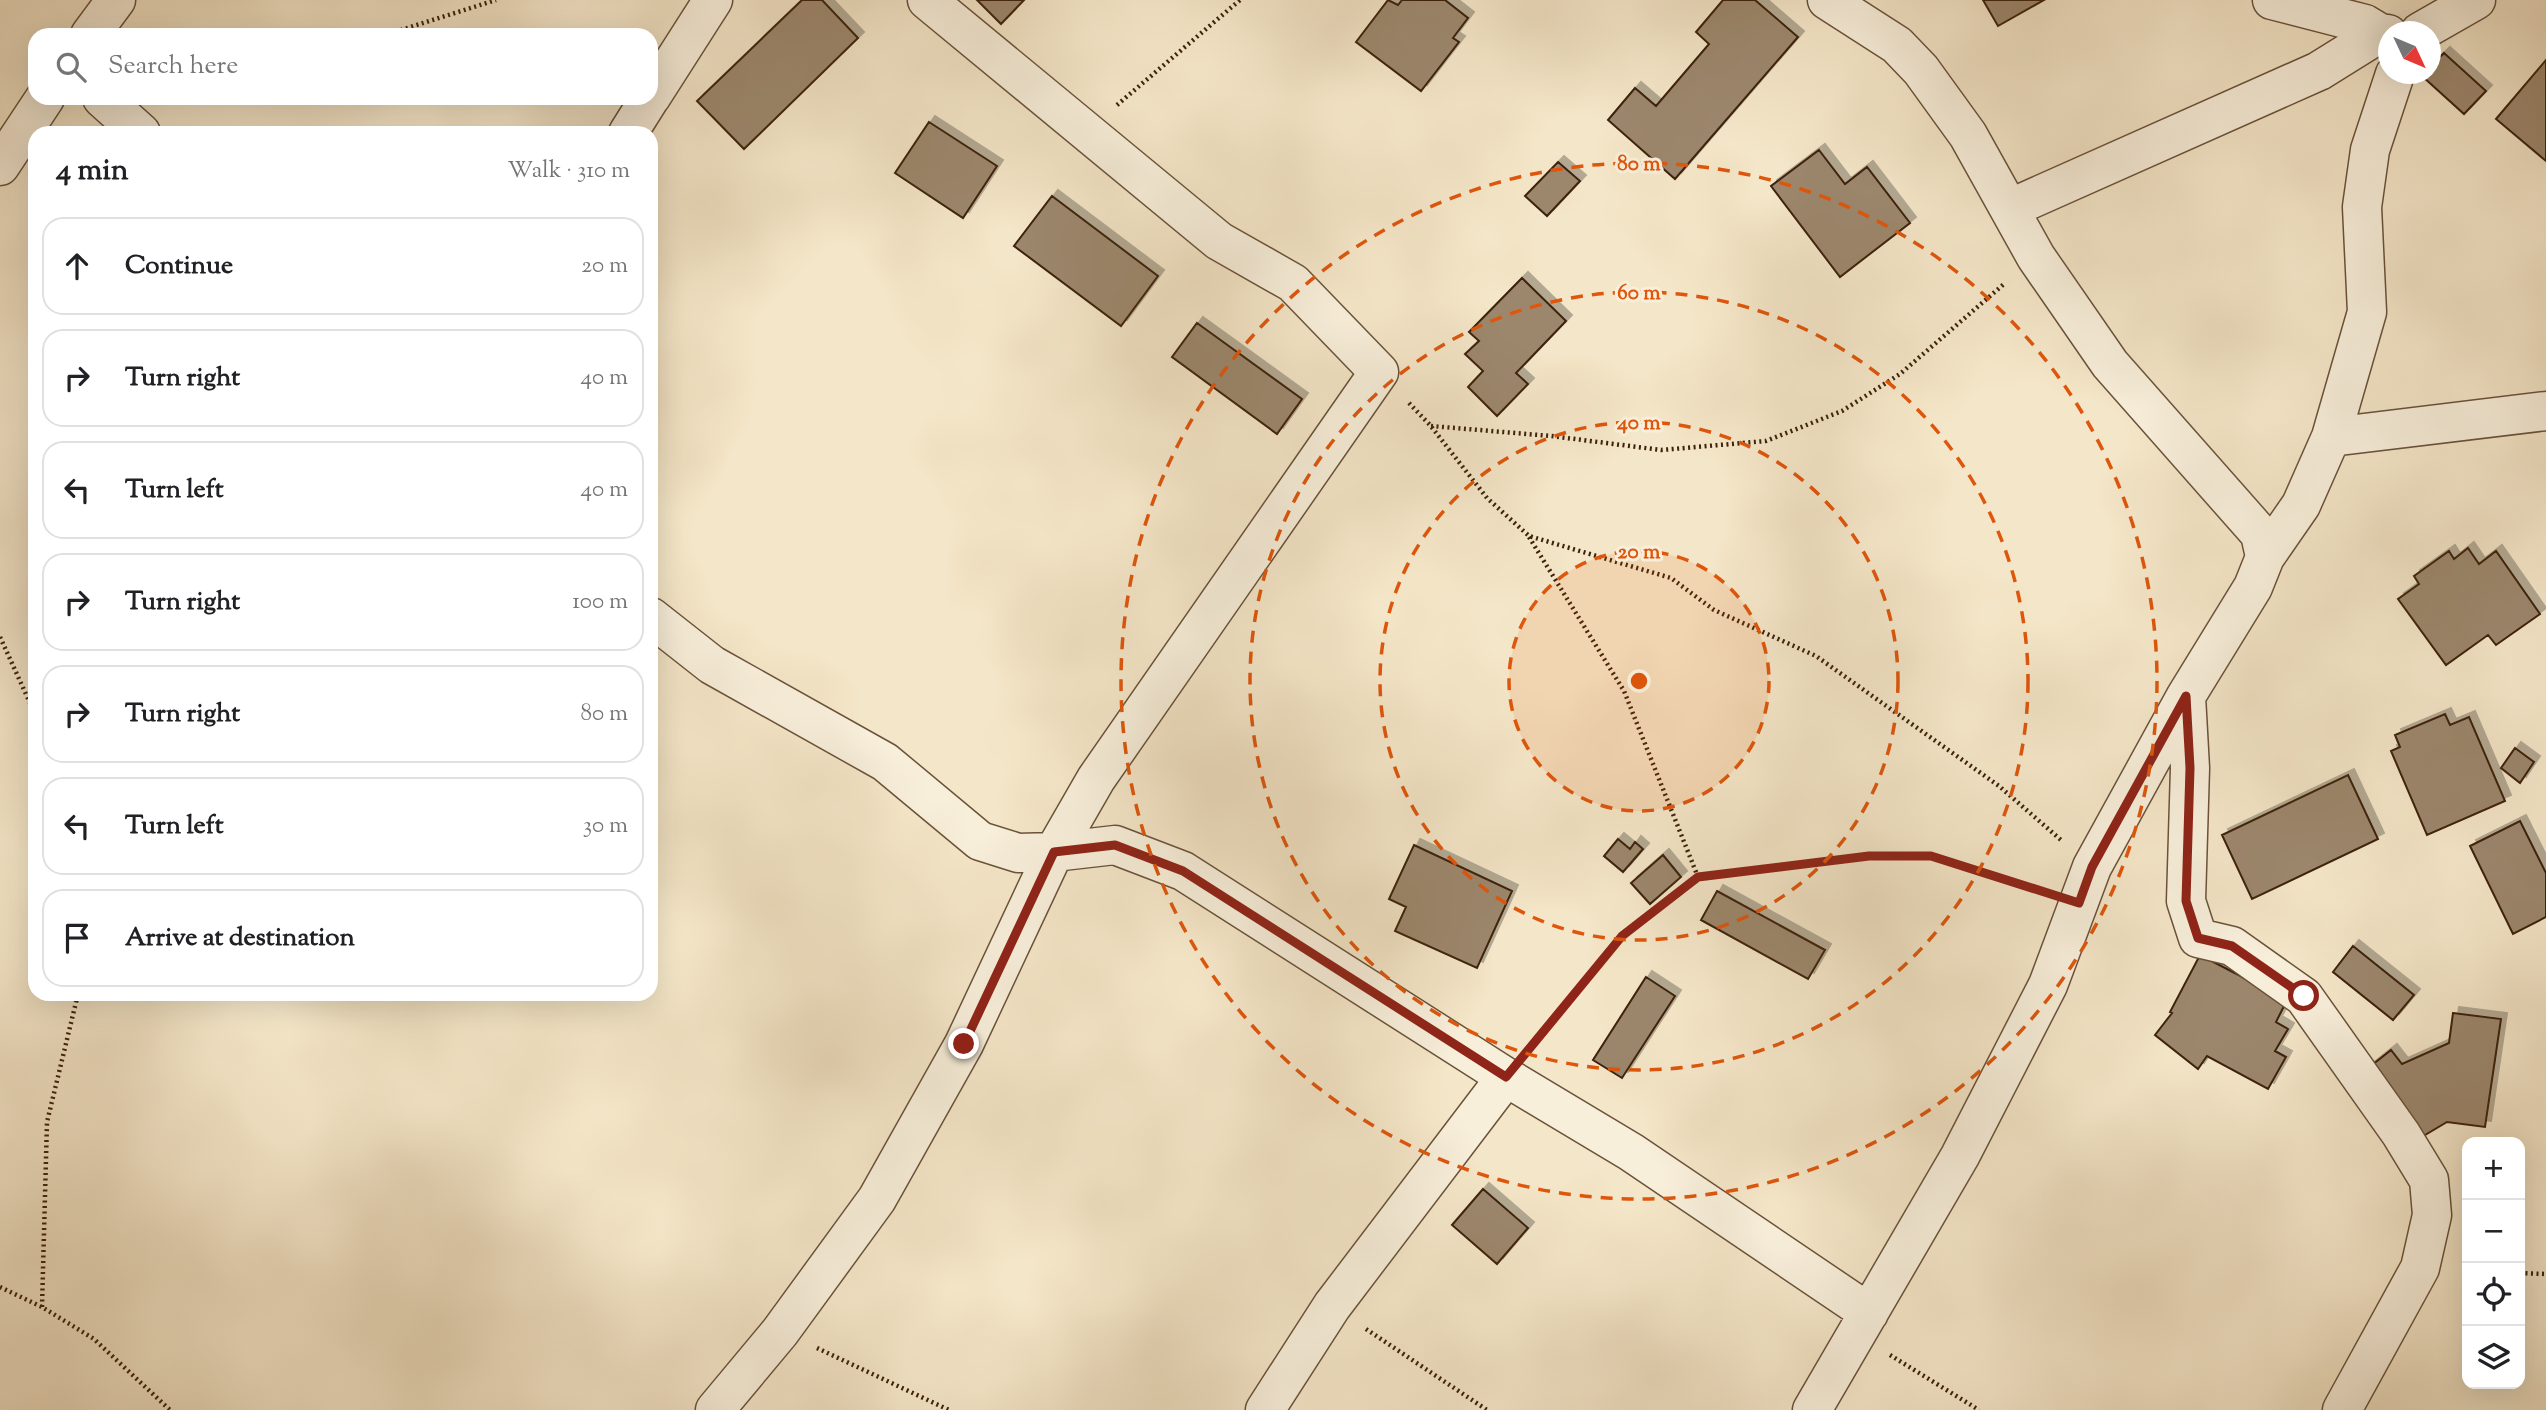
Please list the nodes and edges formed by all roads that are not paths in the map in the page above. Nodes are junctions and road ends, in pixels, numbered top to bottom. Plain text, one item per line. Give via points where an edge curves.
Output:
1 (116, 0) edge
2 (713, 0) edge
3 (927, 0) edge
4 (1827, 0) edge
5 (2272, 0) edge
6 (2420, 0) edge
7 (2476, 0) edge
8 (2399, 21) edge
9 (2439, 21) edge
10 (95, 28) edge
11 (2378, 29) edge
12 (2378, 38) edge
13 (2392, 84) edge
14 (658, 87) edge
15 (41, 105) edge
16 (110, 105) edge
17 (646, 105) edge
18 (133, 126) edge
19 (633, 126) edge
20 (0, 166) edge
21 (2011, 208) junction
22 (2546, 411) edge
23 (2331, 437) junction
24 (2265, 556) junction
25 (658, 623) edge
26 (2186, 696) junction
27 (1096, 779) junction
28 (1115, 845) junction
29 (1054, 852) junction
30 (1506, 1077) junction
31 (1863, 1324) junction
32 (715, 1410) edge
33 (1265, 1410) edge
34 (1812, 1410) edge
35 (2343, 1410) edge

1 - 10 street
2 - 14 street
3 - 27 street via 1219,241 1293,284 1379,372
4 - 21 street via 1897,45 1922,70
5 - 11 street
6 - 8 street
7 - 9 street
12 - 21 street via 2319,71
13 - 23 street via 2370,150 2361,207 2367,312
15 - 20 street
16 - 18 street
17 - 19 street
21 - 24 street via 2036,257 2110,364 2260,534
22 - 23 street
23 - 24 street via 2301,505
24 - 26 street via 2253,587
25 - 29 street via 712,665 885,761 980,841 1018,853
26 - 31 street via 2092,867 2048,985 1959,1156
26 - 35 street via 2190,768 2186,901 2198,938 2232,946 2304,996 2429,1180 2432,1215 2420,1268
27 - 28 street
27 - 29 street
28 - 29 street
28 - 30 street via 1183,871
29 - 32 street via 964,1044 877,1199 780,1332
30 - 31 street via 1631,1152
30 - 33 street via 1332,1306
31 - 34 street

